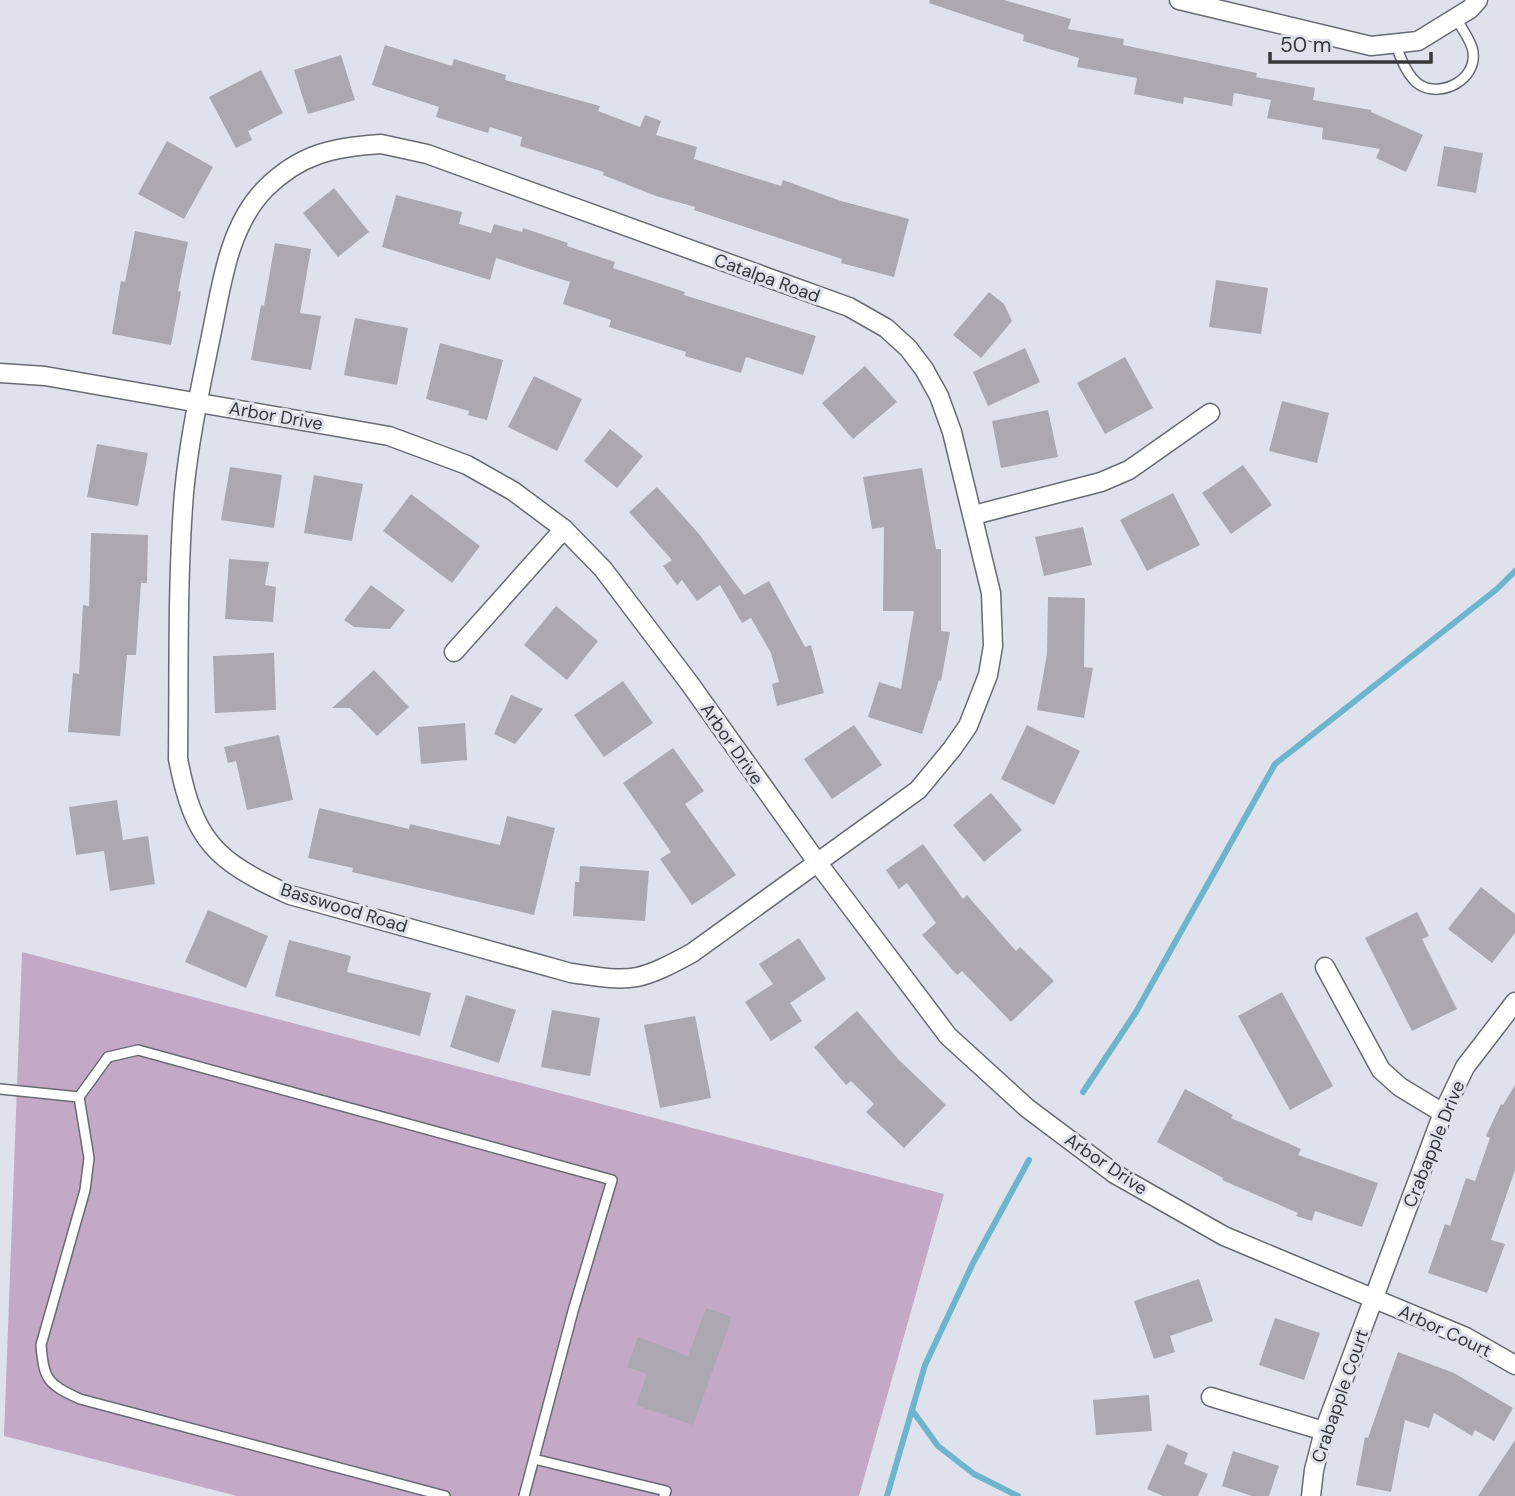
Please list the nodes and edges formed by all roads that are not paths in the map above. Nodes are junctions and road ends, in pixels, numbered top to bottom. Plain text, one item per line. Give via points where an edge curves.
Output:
1 (1179, 0) edge
2 (1478, 0) edge
3 (1456, 18) junction
4 (1395, 43) junction
5 (0, 373) edge
6 (197, 402) junction
7 (1210, 412) dead end
8 (974, 515) junction
9 (564, 529) junction
10 (454, 652) dead end
11 (817, 862) junction
12 (1325, 967) dead end
13 (1515, 1002) edge
14 (0, 1089) edge
15 (79, 1097) junction
16 (1443, 1114) junction
17 (1374, 1298) junction
18 (1515, 1365) edge
19 (1211, 1397) dead end
20 (1324, 1432) junction
21 (534, 1459) junction
22 (445, 1496) edge
23 (524, 1496) edge
24 (664, 1496) edge
25 (1311, 1496) edge

1 - 4 street via 1371,46
2 - 3 street
3 - 4 street via 1418,41
3 - 4 lane via 1473,51 1472,67 1464,79 1446,88 1418,84
5 - 6 street, Arbor Drive via 45,376
6 - 8 street, Catalpa Road via 225,268 242,221 265,189 303,159 341,146 380,144 428,154 849,307 886,328 908,348 939,396
6 - 9 street, Arbor Drive via 389,436 467,465 513,491
6 - 11 street, Basswood Road via 181,543 178,759 194,820 206,840 230,863 290,895 571,974 606,978 638,977 692,953
7 - 8 street via 1129,470 1101,482
8 - 11 street, Catalpa Road via 991,593 993,632 988,675 976,709 952,749 918,790
9 - 10 street
9 - 11 street, Arbor Drive via 603,569
11 - 17 street, Arbor Drive via 948,1036 1027,1108 1115,1174 1224,1236
12 - 16 street via 1381,1070
13 - 16 street, Crabapple Drive via 1465,1068
14 - 15 lane
15 - 21 lane via 108,1057 138,1051 612,1180
15 - 22 lane via 89,1158 85,1190 41,1345 43,1370 55,1387 80,1399
16 - 17 street, Crabapple Drive
17 - 18 street, Arbor Court via 1466,1337
17 - 20 street, Crabapple Court
19 - 20 street
20 - 25 street, Crabapple Court
21 - 23 lane
21 - 24 lane via 666,1491

